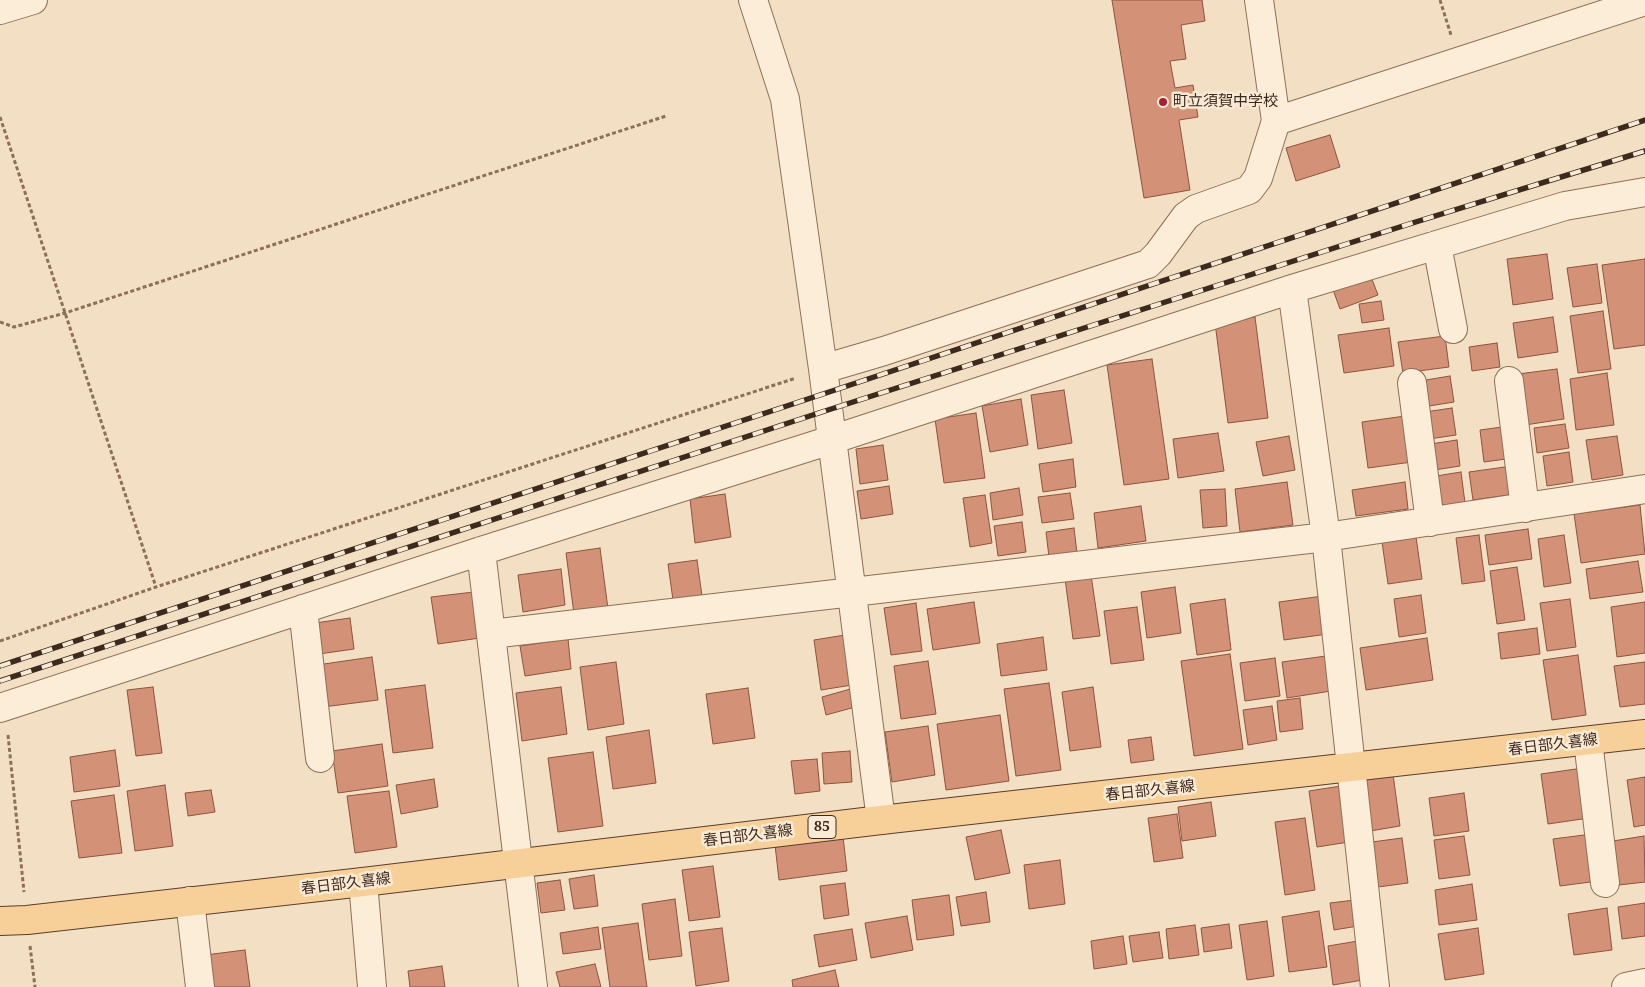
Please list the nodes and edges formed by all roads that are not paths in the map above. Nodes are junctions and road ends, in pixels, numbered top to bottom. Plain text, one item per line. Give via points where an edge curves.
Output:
1 (33, 0) edge
2 (753, 0) edge
3 (1259, 0) edge
4 (1633, 3) edge
5 (0, 10) edge
6 (1276, 121) junction
7 (1645, 192) edge
8 (1437, 245) junction
9 (1292, 289) junction
10 (1453, 329) dead end
11 (823, 369) junction
12 (1509, 381) dead end
13 (1412, 382) dead end
14 (831, 440) junction
15 (1645, 489) edge
16 (1525, 508) junction
17 (1430, 522) junction
18 (1326, 537) junction
19 (481, 551) junction
20 (853, 592) junction
21 (303, 609) junction
22 (491, 634) junction
23 (3, 707) edge
24 (1645, 734) edge
25 (1588, 741) junction
26 (320, 758) dead end
27 (1352, 768) junction
28 (881, 820) junction
29 (519, 863) junction
30 (363, 882) junction
31 (1604, 883) dead end
32 (190, 902) junction
33 (0, 921) edge
34 (200, 987) edge
35 (372, 987) edge
36 (534, 987) edge
37 (1375, 987) edge

1 - 5 street
2 - 11 street via 785,99
3 - 6 street
4 - 6 street
6 - 11 street via 1258,178 1249,190 1196,209 1186,216 1148,264
7 - 8 street via 1565,206
8 - 9 street
8 - 10 street
9 - 14 street
9 - 18 street
11 - 14 street
12 - 16 street
13 - 17 street
14 - 19 street
14 - 20 street
15 - 16 street
16 - 17 street
17 - 18 street
18 - 20 street
18 - 27 street
19 - 21 street
19 - 22 street
20 - 22 street
20 - 28 street
21 - 23 street
21 - 26 street
22 - 29 street
24 - 25 main road, 春日部久喜線 / 85
25 - 27 main road, 春日部久喜線 / 85
25 - 31 street
27 - 28 main road, 春日部久喜線 / 85
27 - 37 street
28 - 29 main road, 春日部久喜線 / 85
29 - 30 main road, 春日部久喜線 / 85
29 - 36 street
30 - 32 main road, 春日部久喜線 / 85
30 - 35 street
32 - 33 main road, 春日部久喜線 / 85
32 - 34 street

